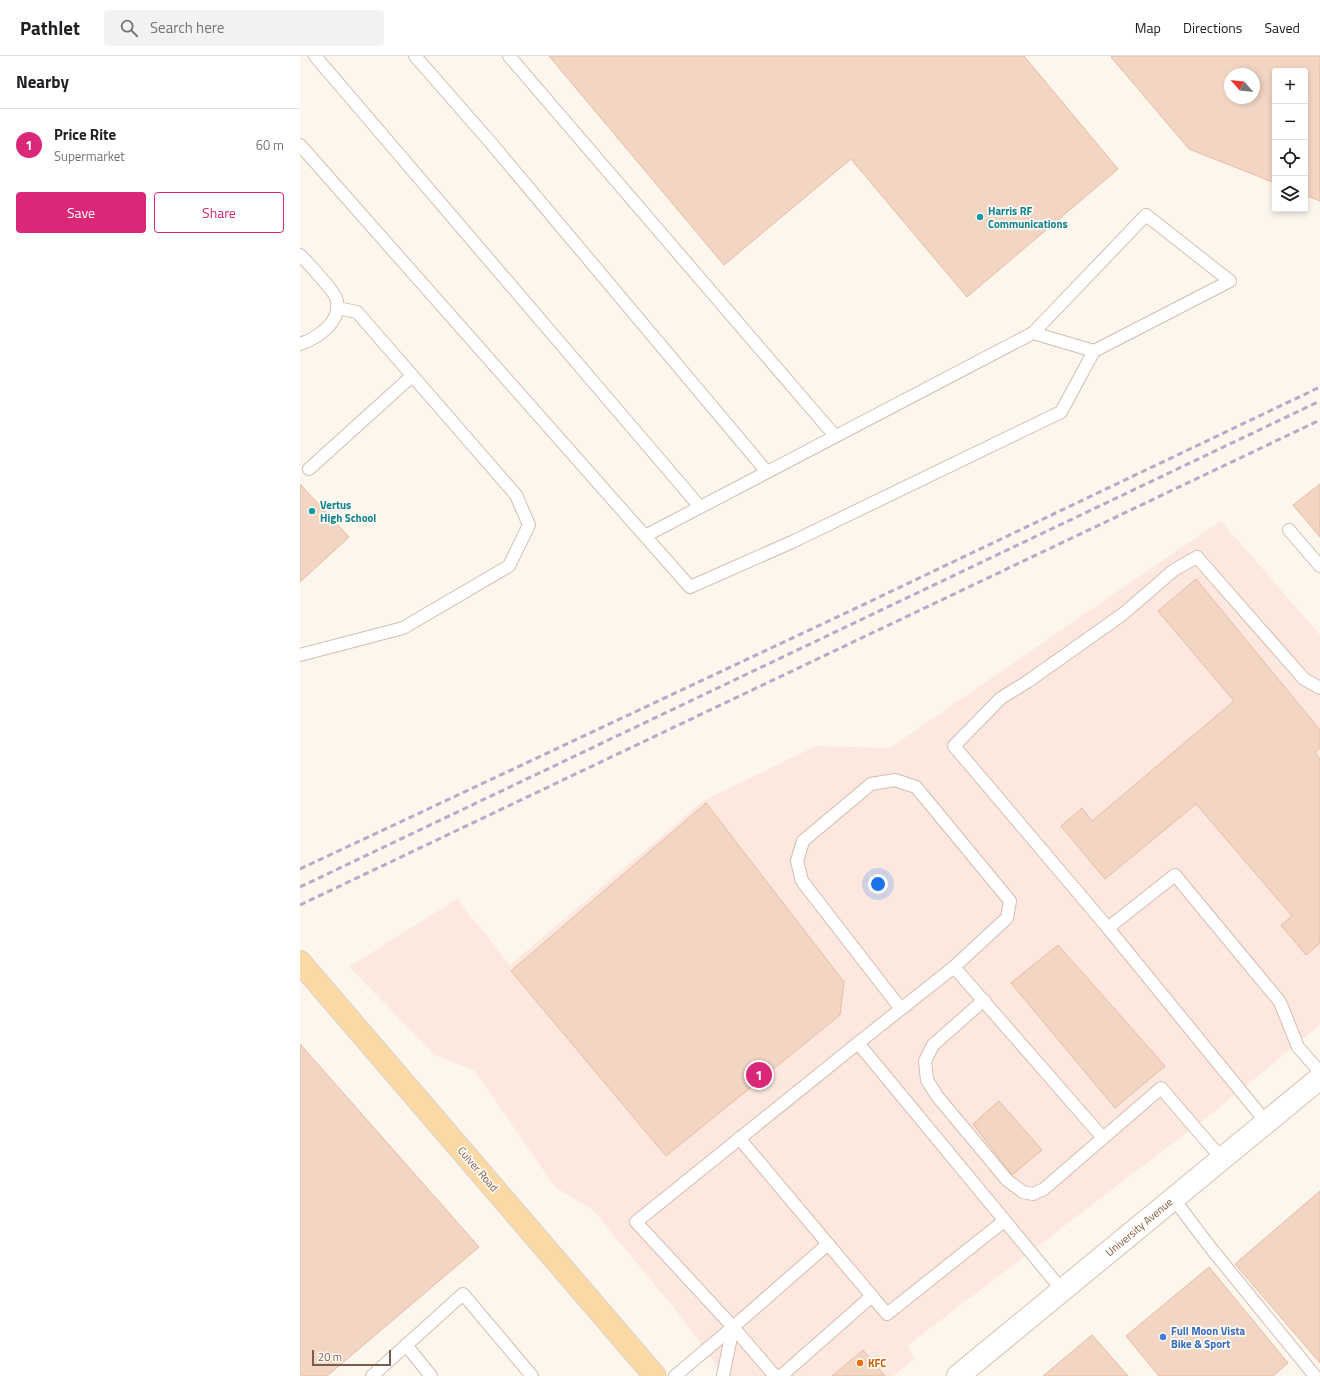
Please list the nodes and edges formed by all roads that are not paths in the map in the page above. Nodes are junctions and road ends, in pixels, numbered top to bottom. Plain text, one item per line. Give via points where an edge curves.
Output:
1 (315, 56) edge
2 (415, 56) edge
3 (509, 56) edge
4 (300, 145) edge
5 (300, 255) edge
6 (338, 308) junction
7 (1033, 333) junction
8 (300, 344) edge
9 (1094, 351) junction
10 (412, 376) junction
11 (835, 436) junction
12 (308, 469) dead end
13 (767, 472) junction
14 (700, 507) junction
15 (1289, 530) dead end
16 (645, 536) junction
17 (1320, 566) edge
18 (300, 655) edge
19 (1320, 688) edge
20 (1108, 928) junction
21 (300, 962) edge
22 (954, 967) junction
23 (984, 1000) junction
24 (901, 1009) junction
25 (858, 1043) junction
26 (1320, 1072) edge
27 (1320, 1078) edge
28 (1266, 1122) junction
29 (739, 1138) junction
30 (1102, 1138) junction
31 (1222, 1158) junction
32 (1173, 1198) junction
33 (1004, 1220) junction
34 (828, 1244) junction
35 (1062, 1290) junction
36 (872, 1296) junction
37 (733, 1328) junction
38 (406, 1345) junction
39 (372, 1376) edge
40 (431, 1376) edge
41 (532, 1376) edge
42 (655, 1376) edge
43 (675, 1376) edge
44 (723, 1376) edge
45 (775, 1376) edge
46 (781, 1376) edge
47 (958, 1376) edge
48 (1315, 1376) edge

1 - 14 lane
2 - 13 lane
3 - 11 lane
4 - 16 lane
5 - 6 lane via 336,296
6 - 8 lane via 331,325 310,341
6 - 10 lane via 356,312
7 - 9 lane
7 - 9 lane via 1146,215 1230,281
7 - 11 lane
9 - 16 lane via 1061,412 792,542 690,587
10 - 12 lane
10 - 18 lane via 516,496 528,525 509,566 403,628
11 - 13 lane
13 - 14 lane
14 - 16 lane
15 - 17 lane
19 - 20 lane via 1304,679 1197,557 1174,570 1123,614 1028,682 1001,698 954,746
20 - 26 lane via 1174,875 1280,1002 1298,1047
20 - 28 lane
21 - 42 main road, Culver Road
22 - 23 lane
22 - 24 lane
22 - 24 lane via 1007,918 1010,901 916,787 895,780 871,784 803,841 797,861 802,881
23 - 30 lane
23 - 30 lane via 933,1045 925,1061 927,1080 937,1096 1007,1180 1023,1192 1033,1194 1044,1189
24 - 25 lane
25 - 29 lane
25 - 33 lane
27 - 28 main road, University Avenue
28 - 31 main road, University Avenue
29 - 34 lane
29 - 37 lane via 636,1222
30 - 31 lane via 1161,1088
31 - 32 main road, University Avenue
32 - 35 main road, University Avenue
32 - 48 lane
33 - 35 lane
33 - 36 lane via 887,1314
34 - 36 lane
34 - 37 lane
35 - 47 main road, University Avenue
36 - 46 lane
37 - 43 lane
37 - 44 lane
37 - 45 lane
38 - 39 lane
38 - 40 lane
38 - 41 lane via 463,1294

